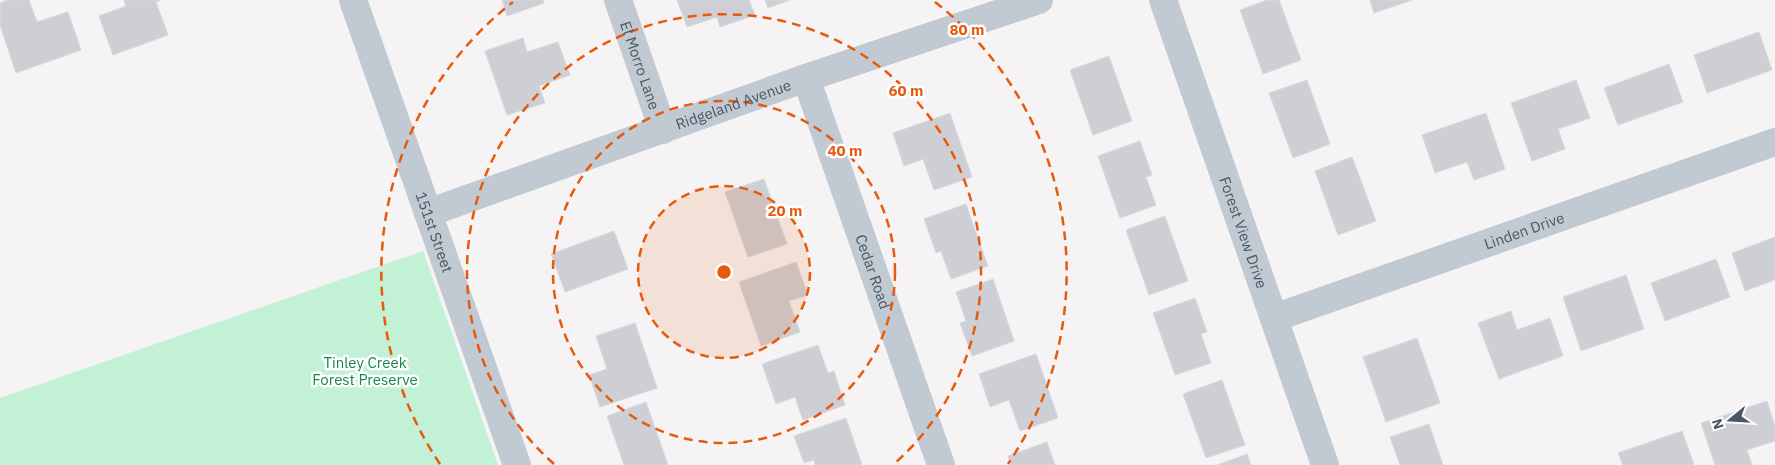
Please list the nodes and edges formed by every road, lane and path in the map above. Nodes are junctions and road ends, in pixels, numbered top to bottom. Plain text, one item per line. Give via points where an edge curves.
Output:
1 (353, 0) edge
2 (618, 0) edge
3 (1039, 0) edge
4 (1163, 0) edge
5 (806, 78) junction
6 (663, 130) junction
7 (1775, 142) edge
8 (428, 213) junction
9 (1274, 318) junction
10 (517, 465) edge
11 (941, 465) edge
12 (1325, 465) edge

1 - 8 street, 151st Street
2 - 6 street, El Morro Lane
3 - 5 street, Ridgeland Avenue
4 - 9 street, Forest View Drive
5 - 6 street, Ridgeland Avenue
5 - 11 street, Cedar Road
6 - 8 street, Ridgeland Avenue
7 - 9 street, Linden Drive
8 - 10 street, 151st Street
9 - 12 street, Forest View Drive

